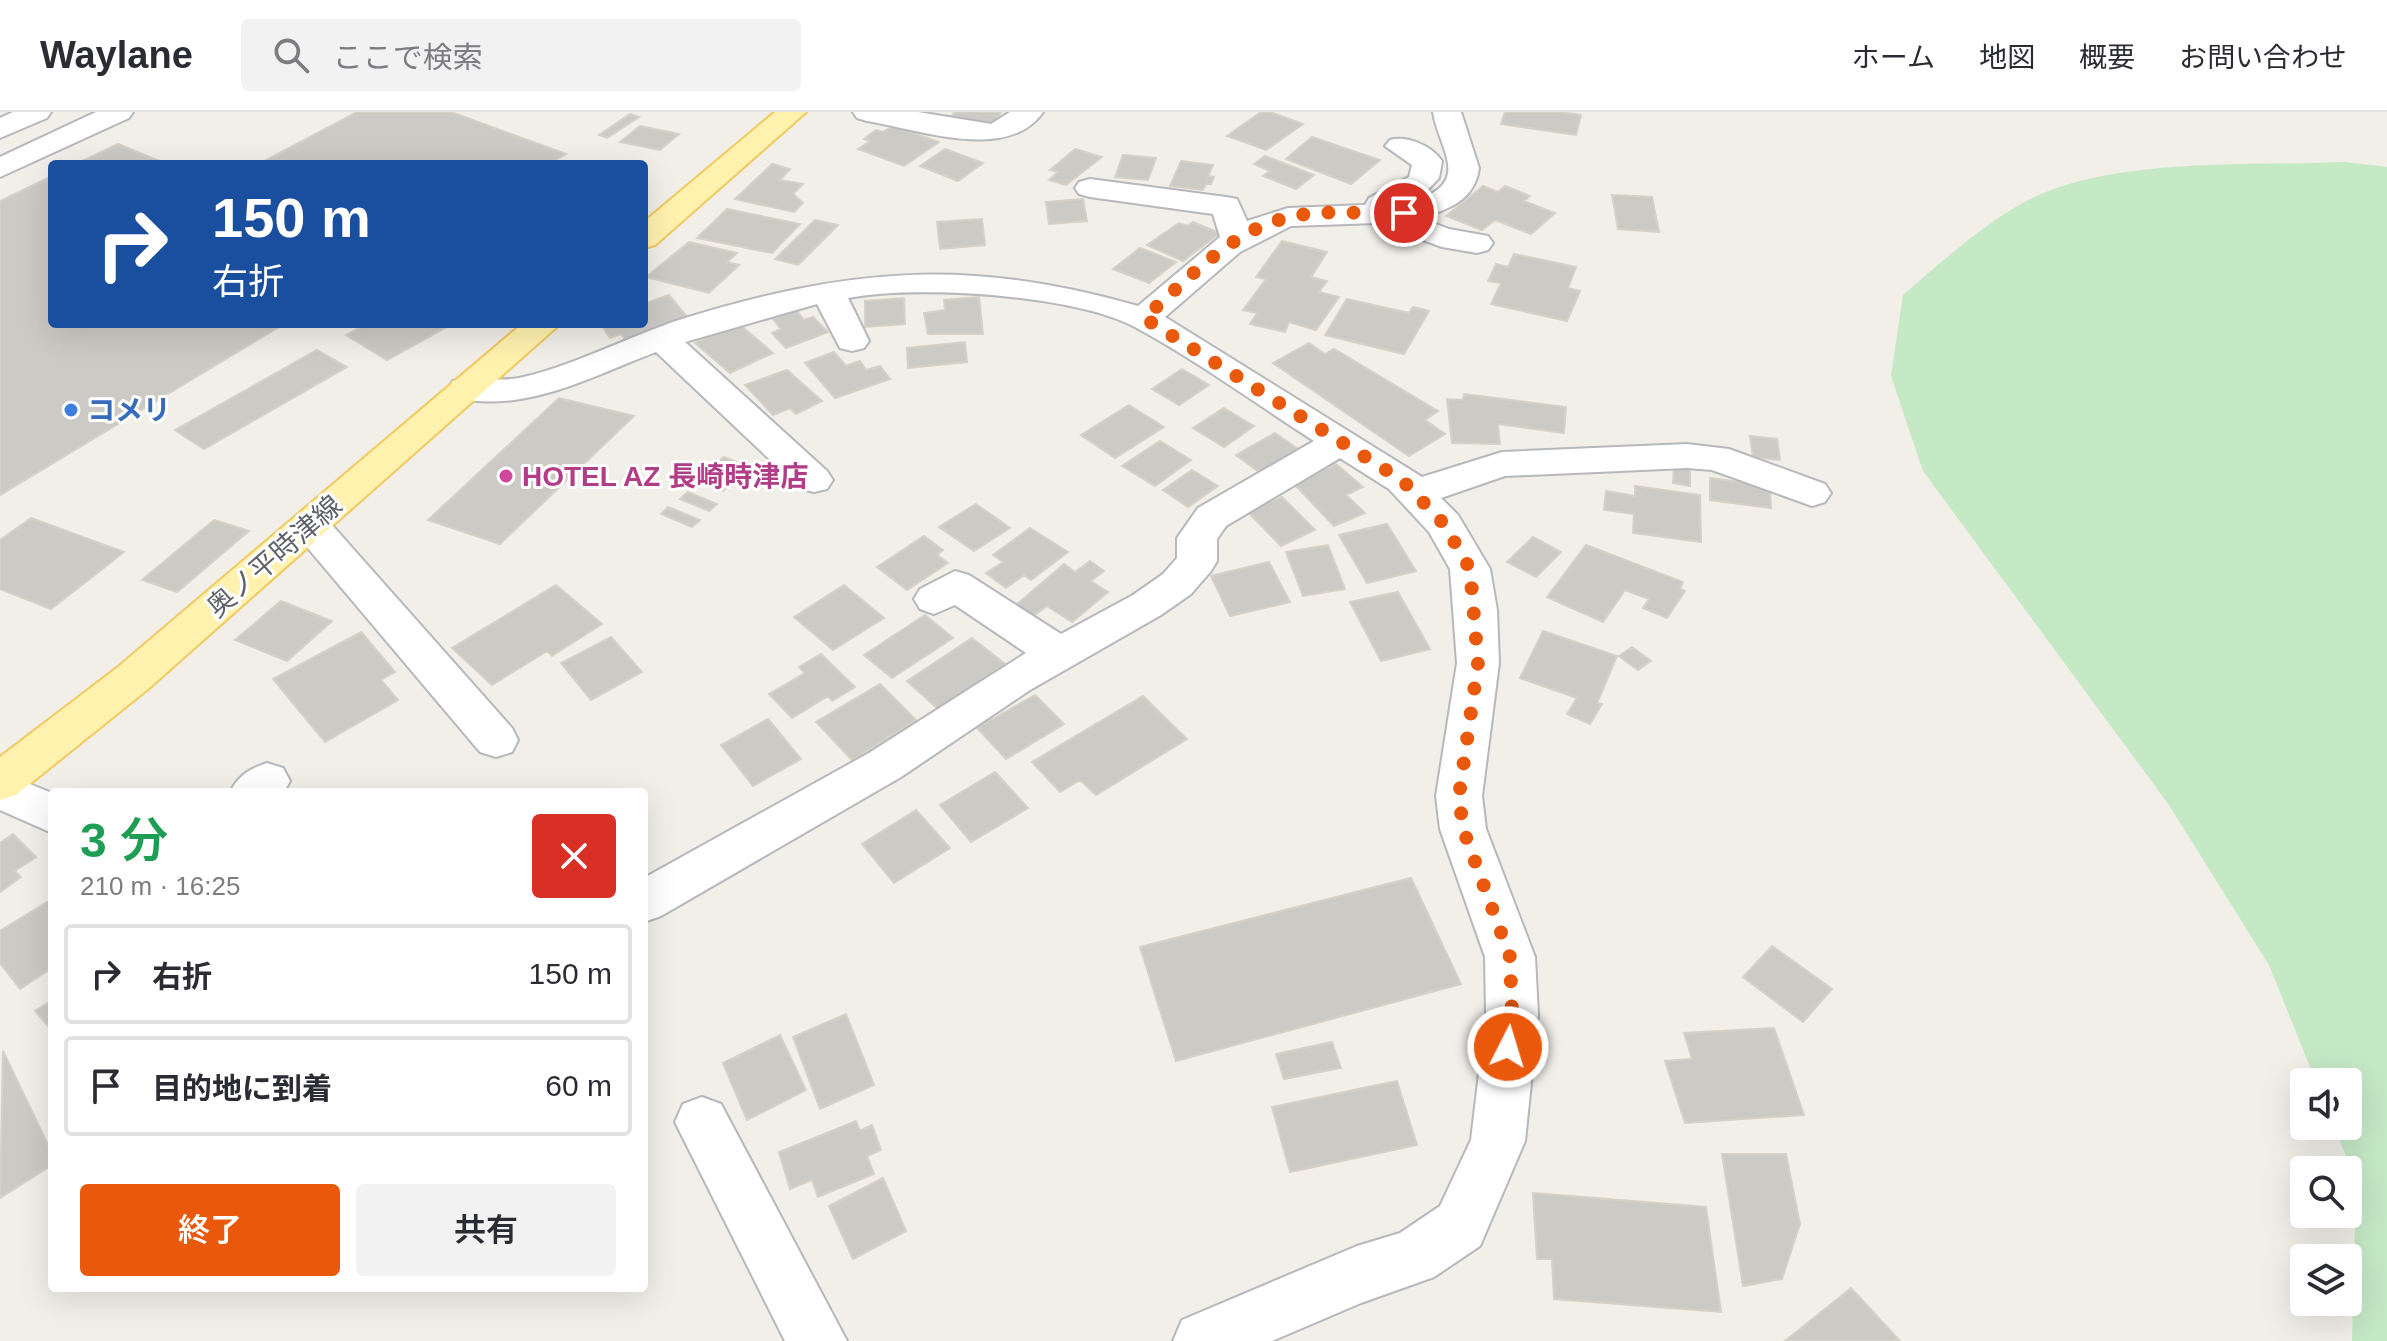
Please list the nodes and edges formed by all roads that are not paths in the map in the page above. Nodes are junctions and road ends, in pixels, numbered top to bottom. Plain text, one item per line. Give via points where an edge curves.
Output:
1 (37, 112) edge
2 (119, 112) edge
3 (867, 112) edge
4 (1029, 112) edge
5 (1447, 112) edge
6 (782, 113) edge
7 (0, 129) edge
8 (1400, 146) dead end
9 (0, 168) edge
10 (1090, 188) dead end
11 (1373, 214) junction
12 (648, 234) edge
13 (1237, 241) junction
14 (1477, 243) dead end
15 (828, 292) junction
16 (1144, 318) junction
17 (538, 328) edge
18 (662, 339) junction
19 (852, 341) dead end
20 (466, 389) junction
21 (1340, 442) junction
22 (814, 480) dead end
23 (1415, 493) junction
24 (1812, 493) dead end
25 (310, 525) junction
26 (934, 599) dead end
27 (1059, 654) junction
28 (496, 740) dead end
29 (0, 782) edge
30 (0, 790) edge
31 (48, 812) edge
32 (648, 900) edge
33 (702, 1122) dead end
34 (817, 1341) edge
35 (1203, 1341) edge

1 - 7 street
2 - 9 street
3 - 4 street via 991,133
5 - 11 street via 1462,153 1463,176 1450,194 1404,213
6 - 12 main road
8 - 11 street via 1427,161 1428,171 1423,181
10 - 13 street via 1226,206
11 - 13 street via 1286,218
11 - 14 street
13 - 16 street
15 - 16 street via 921,282 975,283 1065,295
15 - 18 street via 785,300
15 - 19 street
16 - 21 street
17 - 20 main road, 奥ノ平時津線
18 - 20 street via 526,388
18 - 22 street
20 - 25 main road, 奥ノ平時津線
21 - 23 street
21 - 27 street via 1212,517 1197,538 1197,561 1177,584
23 - 24 street via 1502,464 1687,456 1716,458
23 - 35 street via 1444,524 1470,569 1476,610 1478,663 1459,796 1463,829 1510,957 1512,1015 1498,1141 1460,1226 1414,1257 1357,1275
25 - 28 street
25 - 29 main road, 奥ノ平時津線 via 133,678
26 - 27 street via 955,585
27 - 32 street via 885,765
30 - 31 street
33 - 34 street

